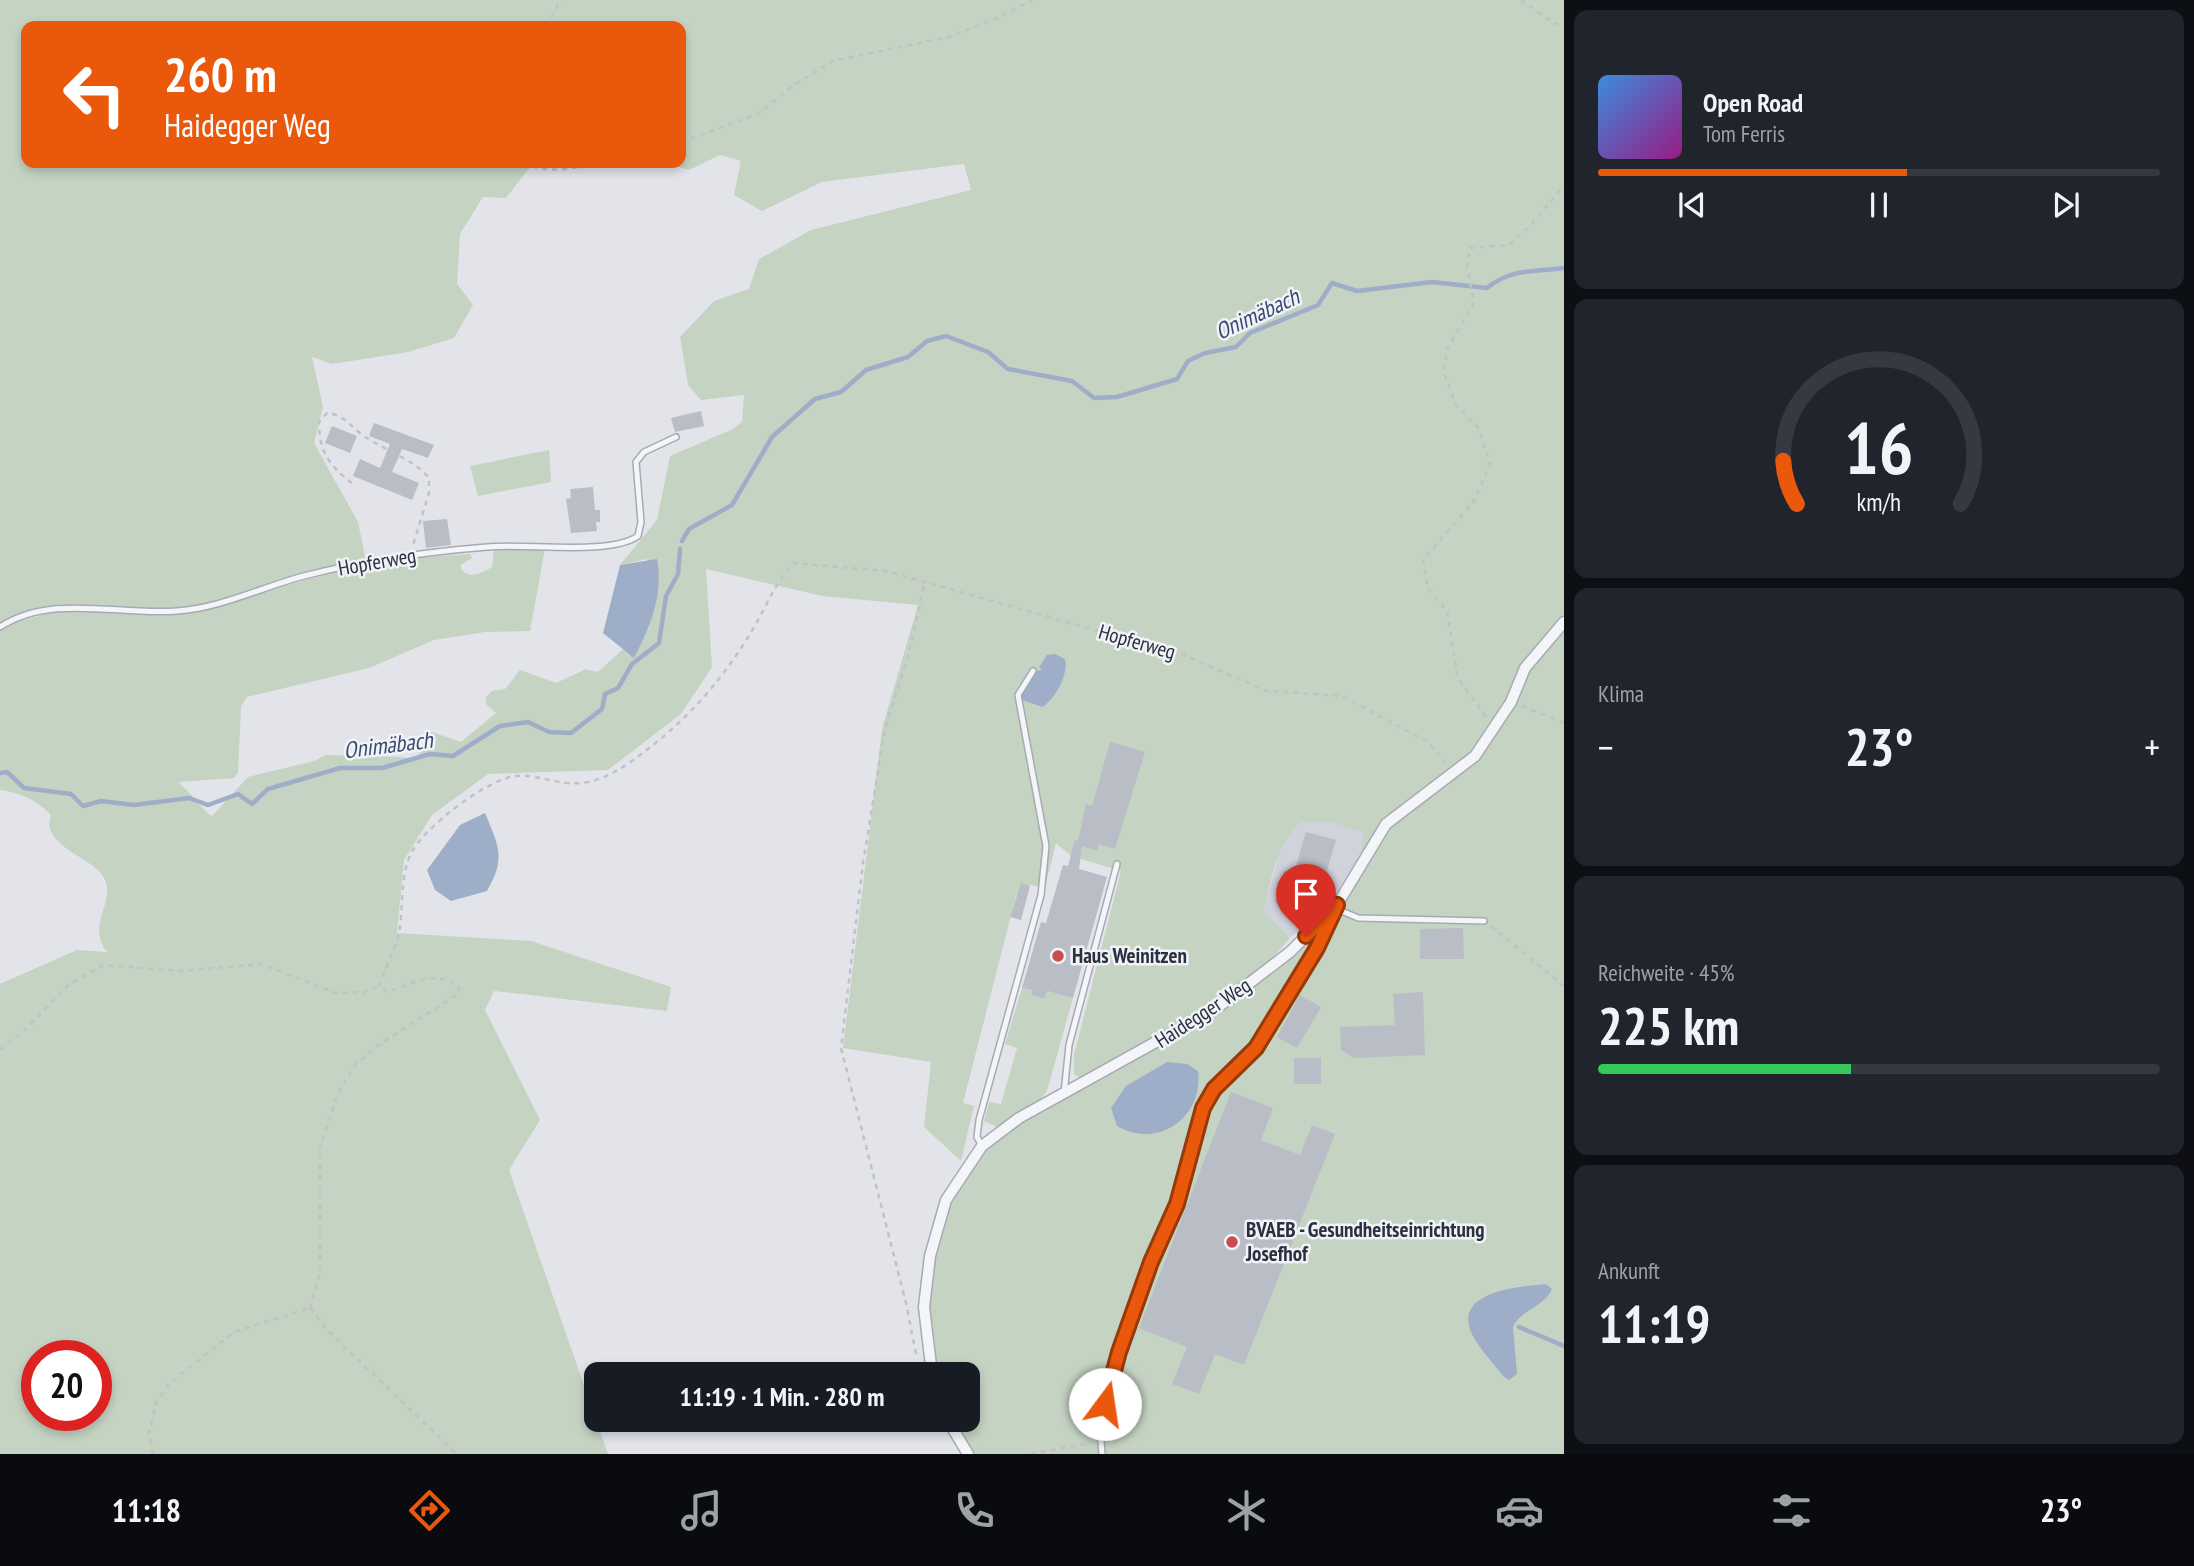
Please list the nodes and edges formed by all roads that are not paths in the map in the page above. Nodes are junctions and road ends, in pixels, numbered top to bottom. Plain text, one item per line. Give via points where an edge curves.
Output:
1 (676, 437) dead end
2 (1564, 622) edge
3 (0, 627) edge
4 (1033, 671) dead end
5 (1117, 864) dead end
6 (1337, 905) junction
7 (1484, 921) road end
8 (1064, 1094) junction
9 (982, 1146) junction
10 (931, 1362) edge
11 (955, 1432) edge
12 (968, 1454) edge
13 (1102, 1454) edge

1 - 3 lane, Hopferweg via 644,452 636,462 642,522 638,536 627,544 598,548 516,545 410,555 327,570 192,609 55,609 21,616
2 - 6 street, Haidegger Weg via 1525,668 1511,702 1475,756 1386,824
4 - 9 lane via 1018,695 1046,846 1041,895 979,1120 977,1138
5 - 8 lane via 1069,1045
6 - 7 lane via 1358,918
6 - 8 street, Haidegger Weg via 1290,952 1217,1008
6 - 13 lane via 1317,948 1256,1048 1214,1089 1203,1108 1177,1204 1119,1352 1100,1429
8 - 9 street, Haidegger Weg via 1019,1118
9 - 10 street, Haidegger Weg via 946,1200 930,1256 924,1307
11 - 12 street

